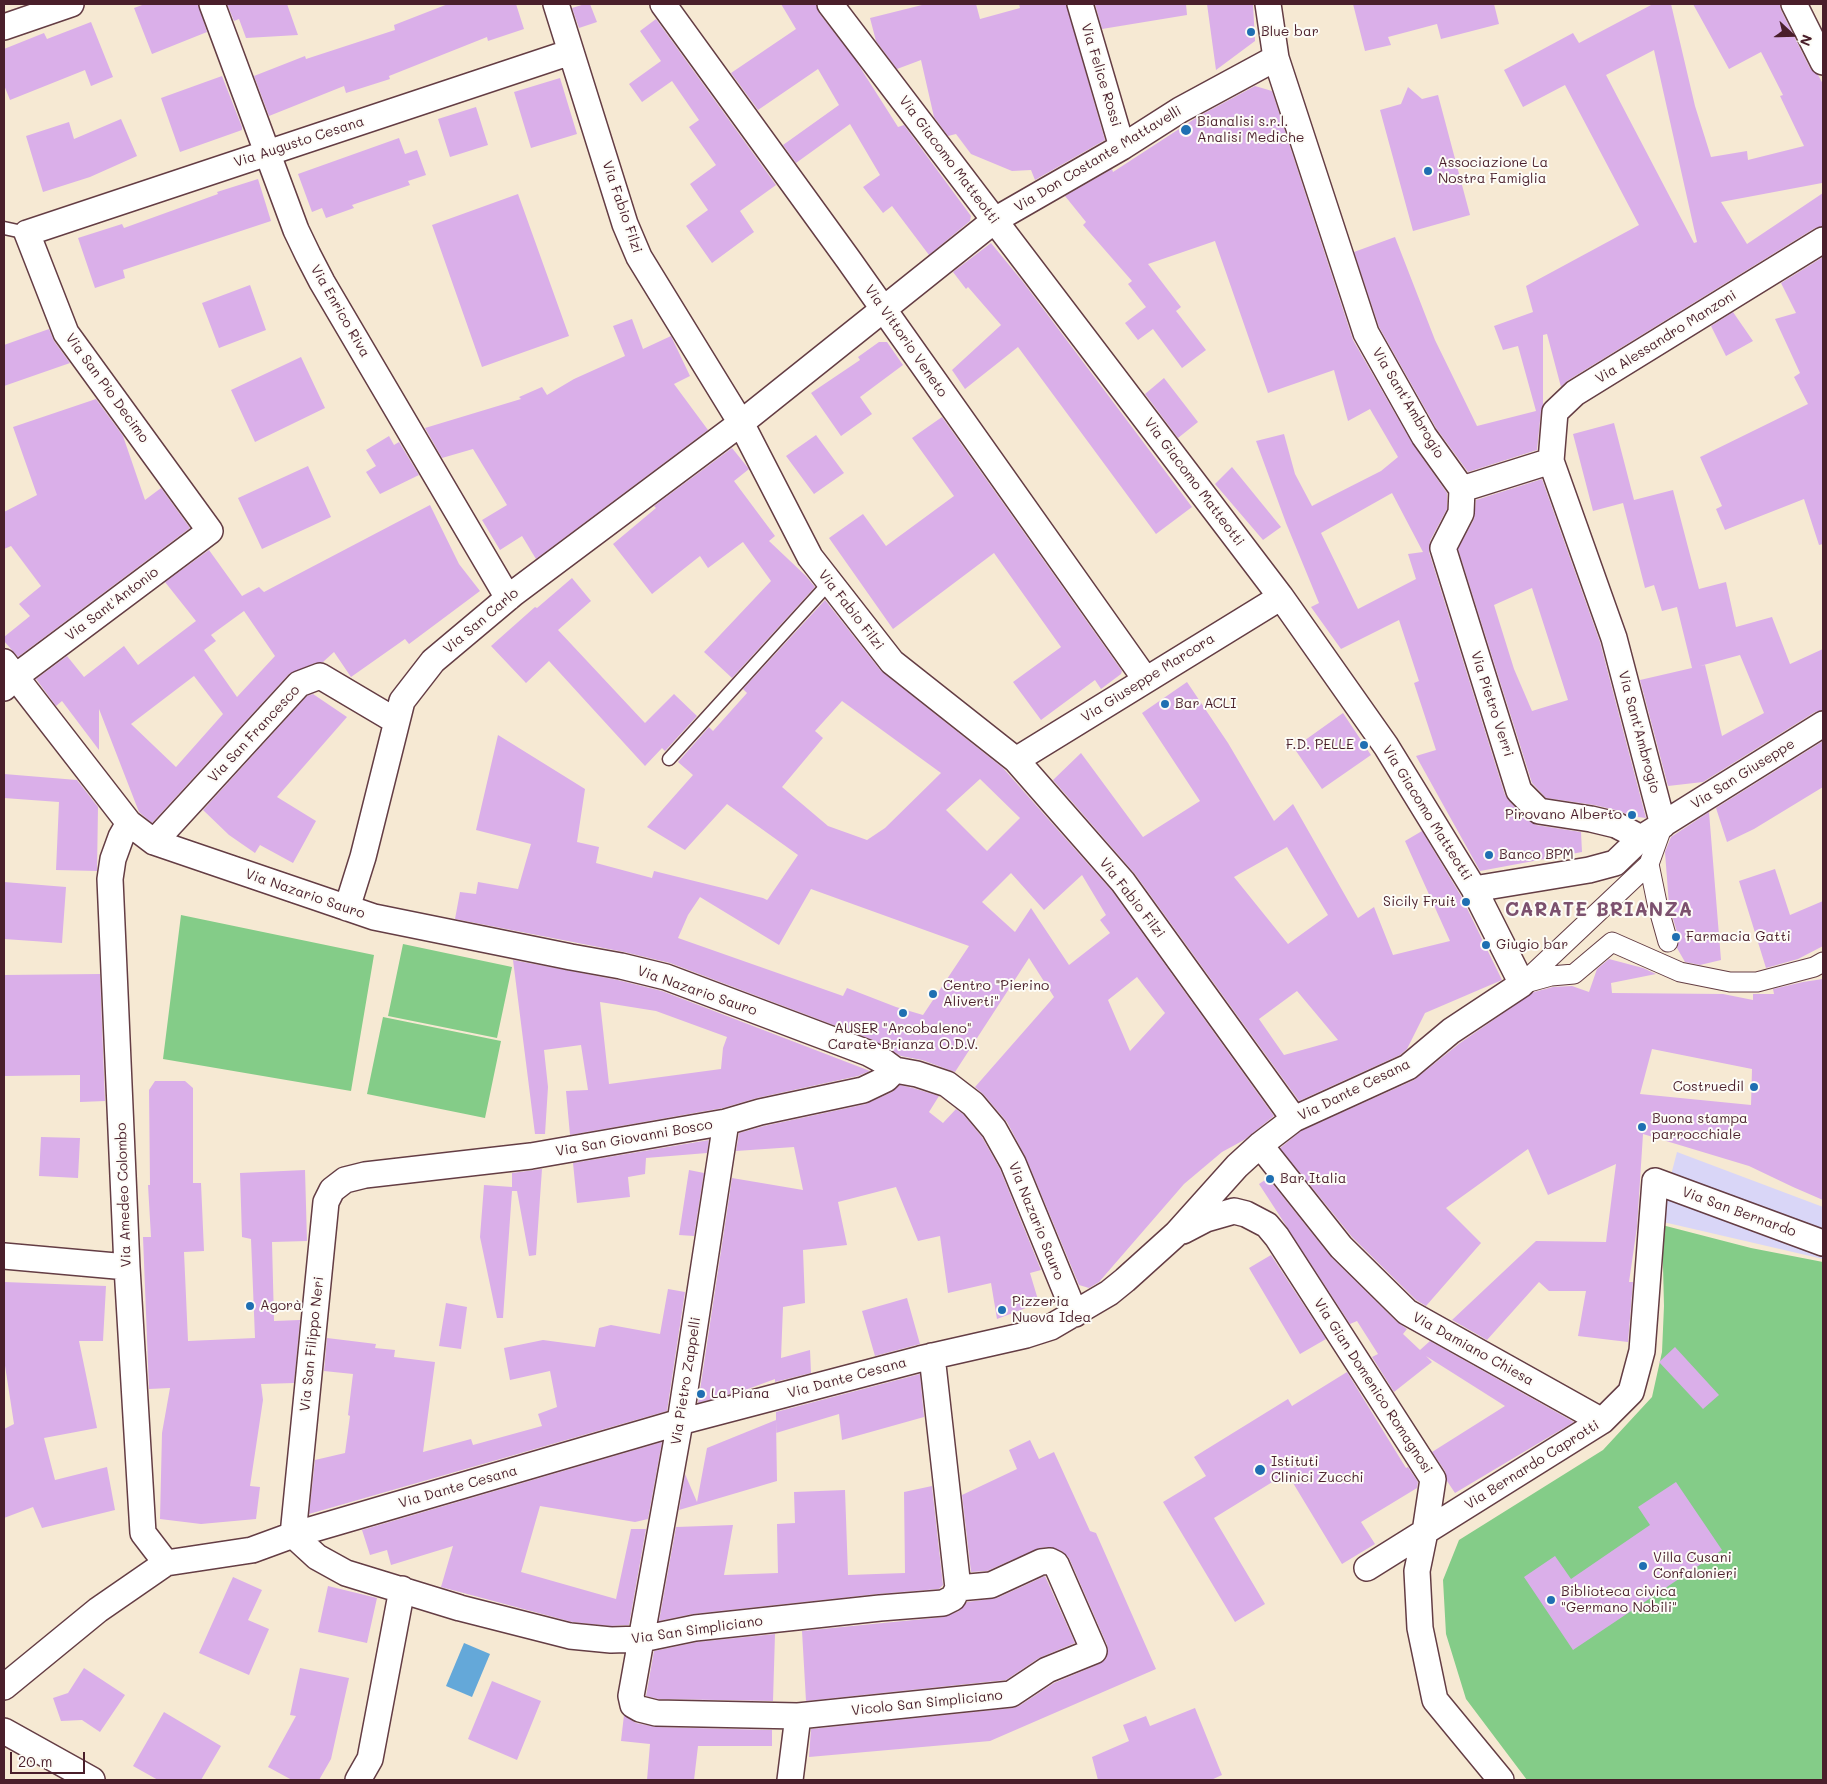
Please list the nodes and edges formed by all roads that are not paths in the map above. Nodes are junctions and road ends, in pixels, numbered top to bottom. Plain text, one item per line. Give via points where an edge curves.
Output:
1 (71, 4) edge
2 (212, 4) edge
3 (556, 4) edge
4 (663, 4) edge
5 (830, 4) edge
6 (1080, 4) edge
7 (1268, 4) edge
8 (1794, 4) edge
9 (4, 27) edge
10 (571, 52) junction
11 (1276, 58) junction
12 (1823, 62) edge
13 (1122, 147) junction
14 (268, 152) junction
15 (995, 220) junction
16 (15, 230) edge
17 (1823, 240) edge
18 (882, 309) junction
19 (741, 423) junction
20 (1551, 461) junction
21 (1462, 489) junction
22 (210, 531) joint
23 (830, 582) junction
24 (1281, 597) junction
25 (508, 598) junction
26 (8, 676) edge
27 (1146, 680) junction
28 (396, 721) junction
29 (1823, 724) edge
30 (669, 759) dead end
31 (1016, 760) junction
32 (129, 823) junction
33 (1663, 825) junction
34 (1641, 838) junction
35 (154, 842) junction
36 (1649, 864) junction
37 (1474, 889) junction
38 (347, 908) junction
39 (1668, 942) dead end
40 (1823, 962) edge
41 (1522, 984) junction
42 (895, 1070) junction
43 (1294, 1119) junction
44 (726, 1122) junction
45 (1260, 1145) junction
46 (1237, 1166) junction
47 (365, 1175) joint
48 (1654, 1182) joint
49 (1234, 1211) junction
50 (1176, 1234) junction
51 (1823, 1243) edge
52 (4, 1256) edge
53 (127, 1267) junction
54 (1075, 1314) junction
55 (932, 1356) junction
56 (1602, 1421) junction
57 (680, 1422) junction
58 (1425, 1532) junction
59 (293, 1536) junction
60 (166, 1563) junction
61 (1367, 1568) dead end
62 (958, 1588) junction
63 (402, 1589) junction
64 (642, 1639) junction
65 (4, 1687) edge
66 (798, 1716) junction
67 (4, 1731) edge
68 (92, 1780) edge
69 (358, 1780) edge
70 (790, 1780) edge
71 (1500, 1780) edge

1 - 9 street
2 - 14 street, Via Enrico Riva
3 - 10 street, Via Fabio Filzi
4 - 18 street, Via Vittorio Veneto
5 - 15 street, Via Giacomo Matteotti
6 - 13 street, Via Felice Rossi
7 - 11 street, Via Sant'Ambrogio
8 - 12 street
10 - 14 street, Via Augusto Cesana
10 - 19 street, Via Fabio Filzi via 625,224 639,257
11 - 13 street, Via Don Costante Mattavelli via 1180,110
11 - 21 street, Via Sant'Ambrogio via 1366,333 1424,436
13 - 15 street, Via Don Costante Mattavelli
14 - 16 street, Via Augusto Cesana
14 - 25 street, Via Enrico Riva via 296,230 322,282
15 - 18 street, Via Don Costante Mattavelli
15 - 24 street, Via Giacomo Matteotti
16 - 22 street, Via San Pio Decimo via 66,333
17 - 20 street, Via Alessandro Manzoni via 1575,393 1555,412
18 - 19 street, Via Don Costante Mattavelli
18 - 27 street, Via Vittorio Veneto
19 - 23 street, Via Fabio Filzi via 810,557
19 - 25 street, Via San Carlo
20 - 21 street
20 - 33 street, Via Sant'Ambrogio via 1614,638
21 - 34 street, Via Pietro Verri via 1461,513 1443,548 1519,791 1539,812 1616,825
22 - 26 street, Via Sant'Antonio
23 - 30 lane
23 - 31 street, Via Fabio Filzi via 892,662
24 - 27 street, Via Giuseppe Marcora
24 - 37 street, Via Giacomo Matteotti via 1386,746
25 - 28 street, Via San Carlo via 433,661 402,701
26 - 32 street, Via Nazario Sauro
27 - 31 street, Via Giuseppe Marcora
28 - 35 street, Via San Francesco via 320,676 299,684
28 - 38 street, Via San Carlo via 363,857
29 - 33 street, Via San Giuseppe
31 - 43 street, Via Fabio Filzi via 1122,882
32 - 35 street, Via Nazario Sauro
32 - 53 street, Via Amedeo Colombo via 113,859 110,879
33 - 34 street, Via San Giuseppe
33 - 36 street
34 - 37 street, Via San Giuseppe via 1615,863
35 - 38 street, Via Nazario Sauro
36 - 39 street
36 - 41 street
37 - 41 street, Via Giacomo Matteotti
38 - 42 street, Via Nazario Sauro via 374,918 666,977 868,1053
40 - 41 street via 1757,982 1730,982 1680,972 1612,942 1574,974
41 - 43 street, Via Dante Cesana via 1451,1031 1408,1067
42 - 44 street, Via San Giovanni Bosco via 886,1079 863,1090
42 - 54 street, Via Nazario Sauro via 947,1084 973,1104 994,1130 1013,1163
43 - 45 street, Via Dante Cesana
44 - 47 street, Via San Giovanni Bosco via 531,1156
44 - 57 street, Via Pietro Zappelli
45 - 46 street, Via Dante Cesana
45 - 56 street, Via Damiano Chiesa via 1341,1247 1408,1312
46 - 49 street via 1233,1182
46 - 50 street, Via Dante Cesana
47 - 59 street, Via San Filippo Neri via 344,1180 332,1190 326,1202
48 - 51 street, Via San Bernardo
48 - 56 street, Via Bernardo Caprotti via 1642,1351 1631,1392
49 - 50 street, Via Dante Cesana via 1206,1219
49 - 58 street, Via Gian Domenico Romagnosi via 1267,1225 1277,1237 1433,1479
50 - 54 street, Via Dante Cesana via 1109,1294
52 - 53 street
53 - 60 street, Via Amedeo Colombo via 143,1533
54 - 55 street, Via Dante Cesana via 1026,1335
55 - 57 street, Via Dante Cesana
55 - 62 street
56 - 58 street, Via Bernardo Caprotti
57 - 59 street, Via Dante Cesana
57 - 64 street, Via Pietro Zappelli
58 - 61 street, Via Bernardo Caprotti
58 - 71 street, Via Gian Domenico Romagnosi via 1417,1571 1420,1628 1435,1700
59 - 60 street, Via Dante Cesana via 252,1550
59 - 63 street, Via San Simpliciano via 317,1557 346,1573
60 - 65 street via 98,1610
62 - 64 street, Via San Simpliciano via 953,1598 943,1603 695,1628
62 - 66 street, Vicolo San Simpliciano via 991,1585 1050,1561 1056,1564 1094,1651 1046,1670 1011,1694
63 - 64 street, Via San Simpliciano via 460,1608 570,1636
63 - 69 street via 370,1759
64 - 66 street, Vicolo San Simpliciano via 630,1696 640,1709 656,1713
66 - 70 street
67 - 68 street

